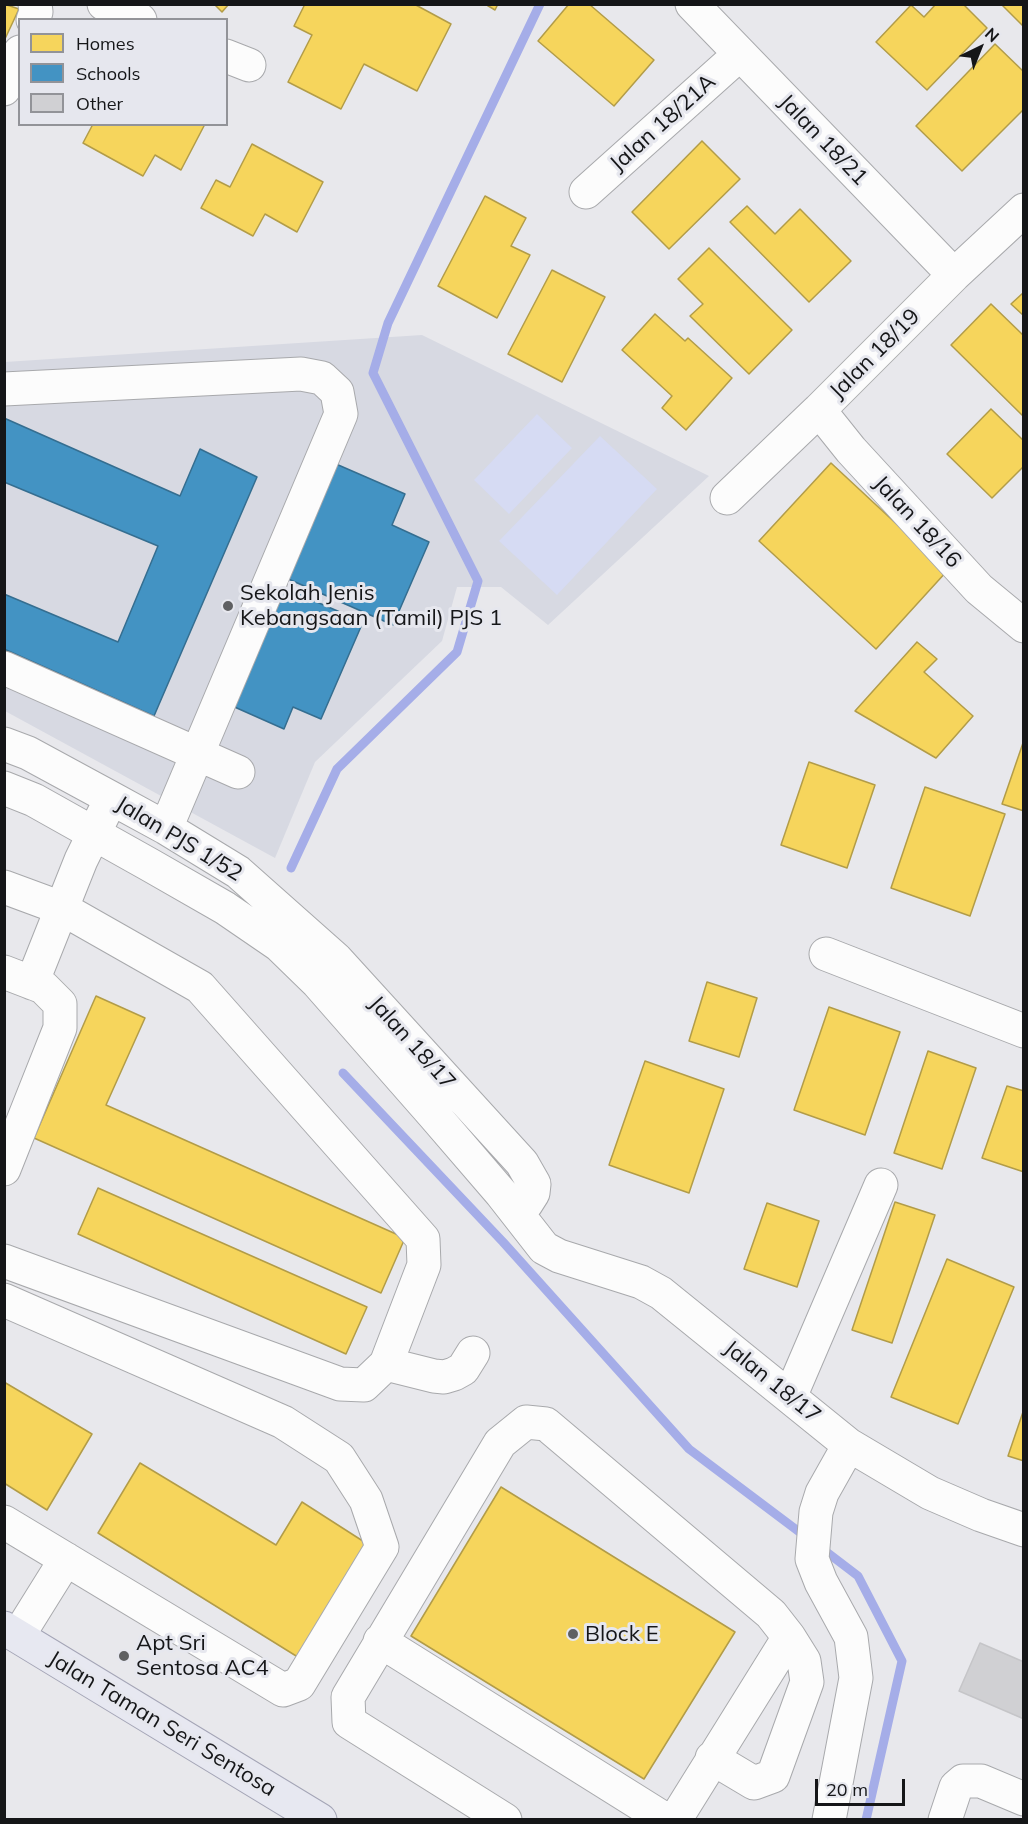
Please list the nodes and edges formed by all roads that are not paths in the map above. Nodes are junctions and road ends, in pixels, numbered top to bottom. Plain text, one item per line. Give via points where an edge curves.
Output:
1 (104, 4) edge
2 (692, 4) edge
3 (136, 18) edge
4 (740, 54) junction
5 (18, 57) edge
6 (4, 89) edge
7 (586, 192) dead end
8 (1019, 220) edge
9 (954, 275) junction
10 (4, 389) edge
11 (819, 410) junction
12 (728, 498) dead end
13 (1023, 626) edge
14 (4, 668) edge
15 (4, 744) edge
16 (197, 754) junction
17 (238, 772) dead end
18 (4, 788) edge
19 (111, 798) junction
20 (166, 828) junction
21 (94, 833) junction
22 (4, 887) edge
23 (62, 908) junction
24 (826, 954) dead end
25 (327, 971) junction
26 (12, 977) edge
27 (1023, 1031) edge
28 (4, 1169) edge
29 (881, 1185) dead end
30 (4, 1261) edge
31 (4, 1300) edge
32 (473, 1353) dead end
33 (386, 1364) junction
34 (790, 1397) junction
35 (849, 1444) junction
36 (4, 1522) edge
37 (1023, 1530) edge
38 (66, 1559) junction
39 (11, 1632) edge
40 (789, 1637) junction
41 (380, 1641) junction
42 (712, 1758) junction
43 (1023, 1799) edge
44 (493, 1817) edge
45 (320, 1820) edge
46 (666, 1820) edge
47 (675, 1820) edge
48 (829, 1820) edge
49 (945, 1820) edge

1 - 3 street
2 - 4 street, Jalan 18/21
4 - 7 street, Jalan 18/21A
4 - 9 street, Jalan 18/21
5 - 6 street
8 - 9 street, Jalan 18/19
9 - 11 street, Jalan 18/19
10 - 16 street via 301,374 322,378 337,392 341,414
11 - 12 street, Jalan 18/19
11 - 13 street, Jalan 18/16 via 979,589
14 - 16 street
15 - 19 street, Jalan PJS 1/52
16 - 17 street
16 - 20 street
18 - 21 street, Jalan PJS 1/52
19 - 20 street, Jalan PJS 1/52
19 - 21 street
20 - 25 street, Jalan PJS 1/52 via 238,872
21 - 23 street
21 - 25 street, Jalan PJS 1/52
22 - 23 street
23 - 26 street
23 - 33 street via 200,987 423,1239 424,1265
24 - 27 street
25 - 34 street, Jalan 18/17 via 544,1248 661,1293
26 - 28 street via 43,987 60,1004 60,1028
29 - 34 street
30 - 33 street via 340,1384 364,1385
31 - 38 street via 282,1422 339,1458 366,1500 382,1547 299,1684 283,1690
32 - 33 street via 463,1369 444,1377
34 - 35 street, Jalan 18/17
35 - 37 street, Jalan 18/17 via 930,1493
35 - 48 street via 822,1493 816,1512 812,1559 851,1637 856,1678
36 - 38 street
38 - 39 street
39 - 45 main road, Jalan Taman Seri Sentosa
40 - 41 street via 771,1614 546,1424 526,1422 500,1443
40 - 42 street
40 - 42 street via 804,1661 807,1682 773,1776 754,1783
41 - 44 street via 348,1697 349,1722
41 - 46 street
42 - 47 street
43 - 49 street via 981,1781 963,1781 956,1787

